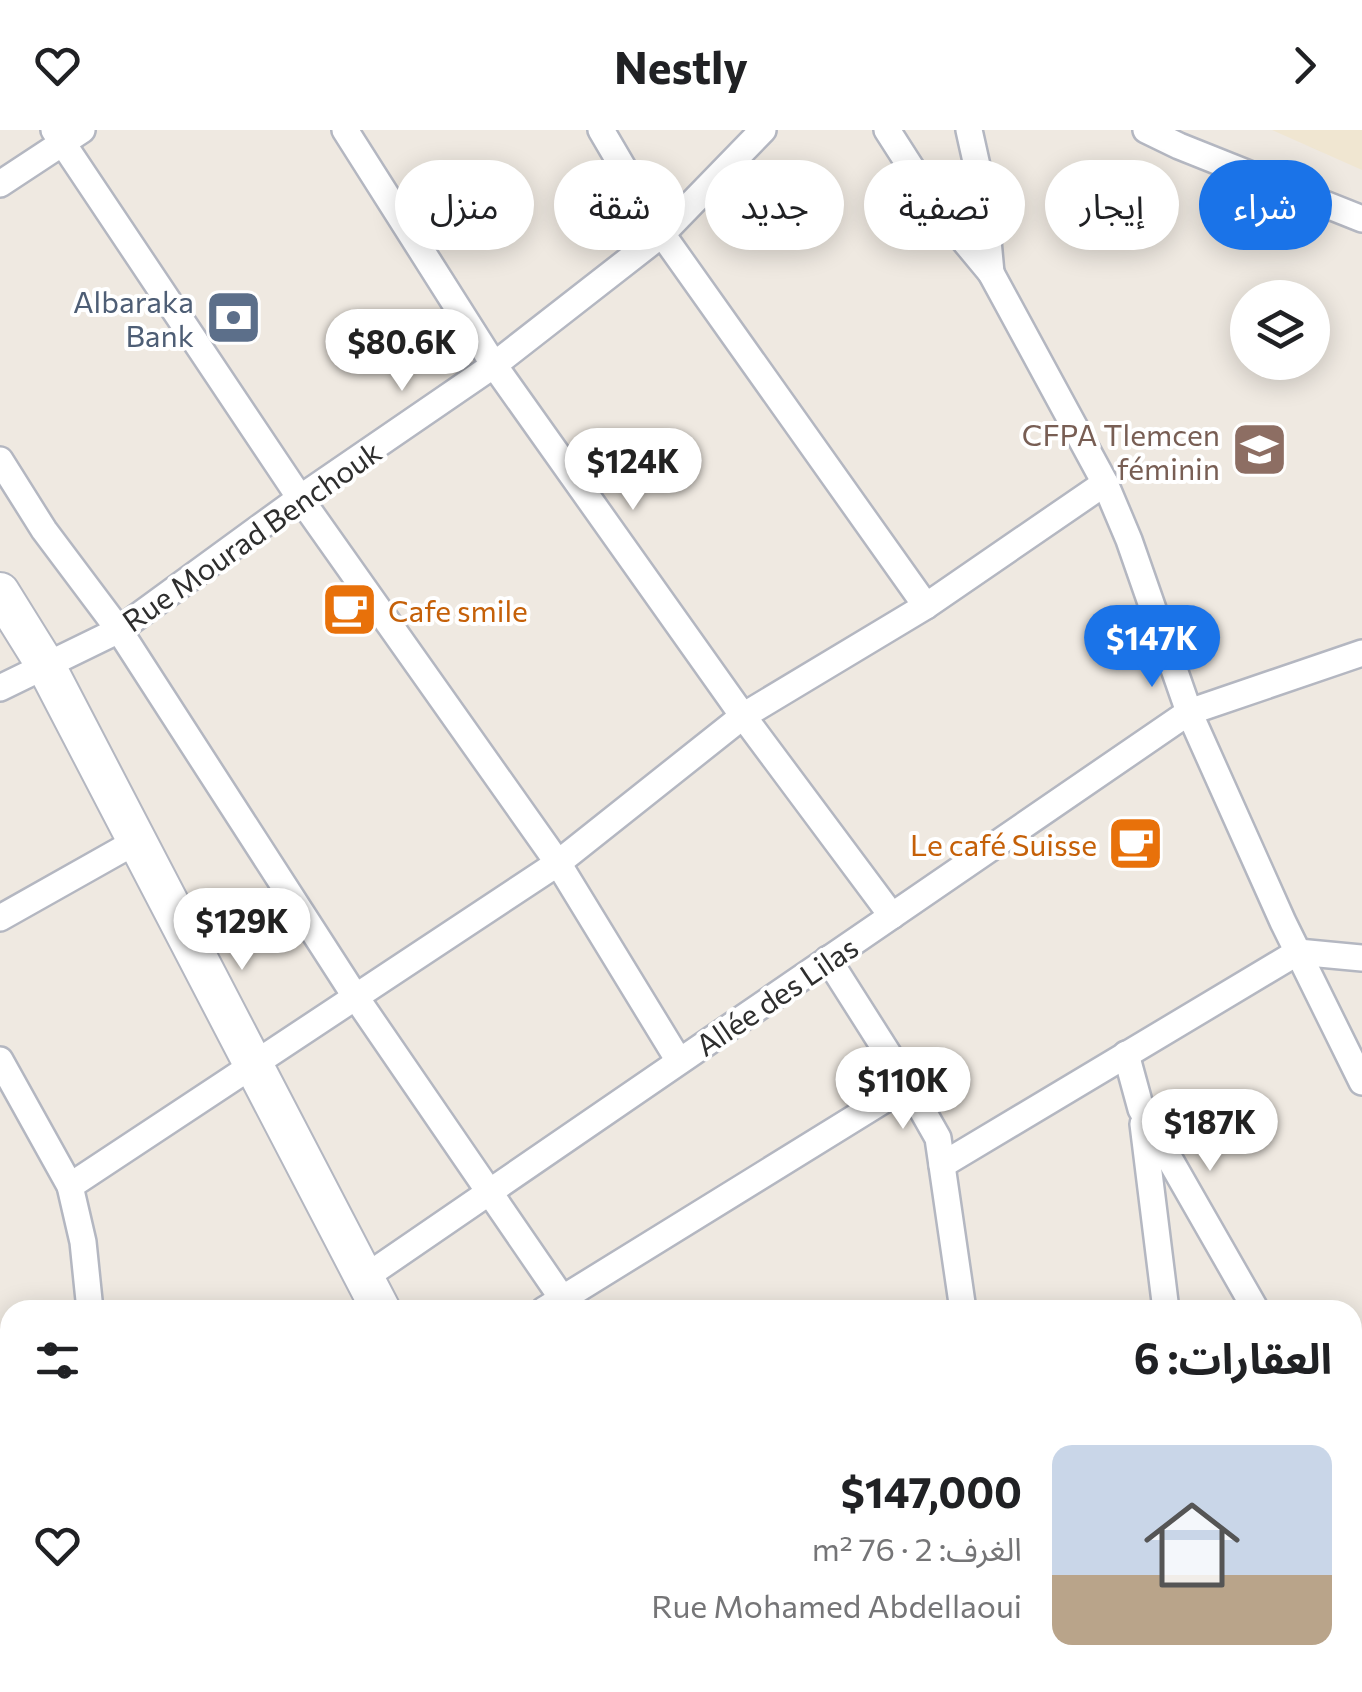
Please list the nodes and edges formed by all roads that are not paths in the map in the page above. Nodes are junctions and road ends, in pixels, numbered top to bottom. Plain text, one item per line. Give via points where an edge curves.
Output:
1 (346, 130) edge
2 (602, 130) edge
3 (762, 130) edge
4 (886, 130) edge
5 (969, 130) edge
6 (1146, 130) edge
7 (66, 135) edge
8 (619, 160) edge
9 (0, 184) edge
10 (685, 210) edge
11 (1362, 219) edge
12 (641, 250) edge
13 (673, 250) edge
14 (990, 273) junction
15 (494, 364) junction
16 (0, 460) edge
17 (1105, 482) junction
18 (300, 498) junction
19 (0, 592) edge
20 (926, 606) junction
21 (119, 630) junction
22 (1362, 653) edge
23 (46, 666) junction
24 (0, 688) edge
25 (1189, 712) junction
26 (743, 716) junction
27 (136, 842) junction
28 (558, 864) junction
29 (892, 916) junction
30 (0, 918) edge
31 (1298, 952) junction
32 (1362, 958) edge
33 (828, 959) junction
34 (356, 996) junction
35 (1126, 1054) junction
36 (0, 1060) edge
37 (679, 1061) junction
38 (252, 1067) junction
39 (1362, 1082) edge
40 (908, 1085) junction
41 (1141, 1109) junction
42 (942, 1165) junction
43 (70, 1186) junction
44 (490, 1191) junction
45 (372, 1294) edge
46 (89, 1300) edge
47 (551, 1300) edge
48 (562, 1300) edge
49 (962, 1300) edge
50 (1165, 1300) edge
51 (1250, 1300) edge

1 - 15 street
2 - 8 street
3 - 10 street, Rue Mourad Benchouk
4 - 14 street
5 - 14 street
6 - 11 street
7 - 9 street
7 - 18 street
12 - 15 street, Rue Mourad Benchouk
13 - 20 street
14 - 17 street
15 - 18 street, Rue Mourad Benchouk
15 - 26 street
16 - 21 street
17 - 20 street
17 - 25 street
18 - 21 street, Rue Mourad Benchouk
18 - 28 street
19 - 23 main road
20 - 26 street
21 - 23 street, Rue Mourad Benchouk
21 - 34 street
22 - 25 street, Allée des Lilas
23 - 24 street, Rue Mourad Benchouk
23 - 27 main road
25 - 29 street, Allée des Lilas
25 - 31 street
26 - 28 street
26 - 29 street
27 - 30 street
27 - 38 main road
28 - 34 street
28 - 37 street
29 - 33 street, Allée des Lilas
31 - 32 street
31 - 35 street
31 - 39 street
33 - 37 street, Allée des Lilas
33 - 40 street
34 - 38 street
34 - 44 street
35 - 41 street
35 - 42 street
36 - 43 street
37 - 44 street, Allée des Lilas
38 - 43 street
38 - 45 main road
40 - 42 street via 938,1138
40 - 48 street
41 - 50 street
41 - 51 street
42 - 49 street
43 - 46 street
44 - 45 street, Allée des Lilas
44 - 47 street

